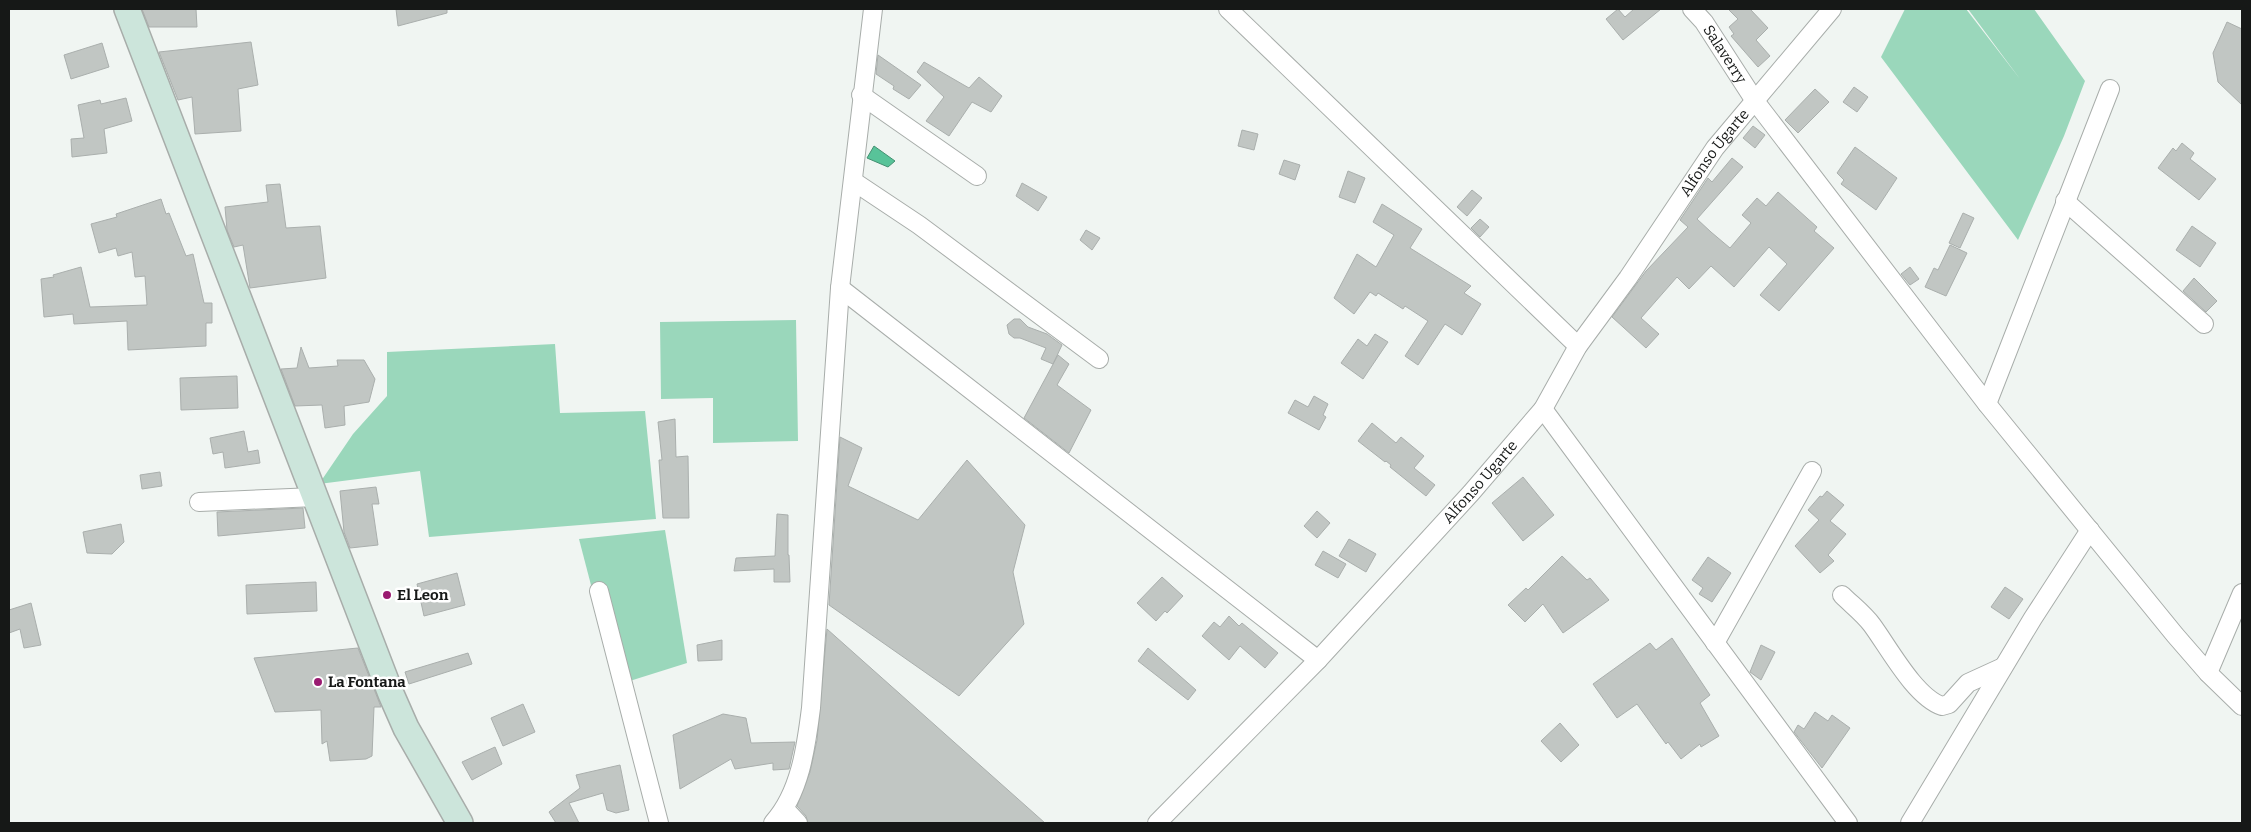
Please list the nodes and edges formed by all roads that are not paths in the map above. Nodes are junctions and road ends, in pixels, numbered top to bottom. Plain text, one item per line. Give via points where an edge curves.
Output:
1 (127, 9) edge
2 (873, 9) edge
3 (1228, 9) edge
4 (1692, 9) edge
5 (1832, 9) edge
6 (2110, 89) dead end
7 (861, 95) junction
8 (1755, 101) junction
9 (977, 176) dead end
10 (853, 181) junction
11 (2065, 201) junction
12 (840, 288) junction
13 (2204, 324) dead end
14 (1578, 346) junction
15 (1099, 359) dead end
16 (1987, 404) junction
17 (1543, 409) junction
18 (1812, 471) dead end
19 (315, 496) junction
20 (199, 502) dead end
21 (2090, 530) junction
22 (599, 591) dead end
23 (2242, 593) edge
24 (1842, 595) dead end
25 (1715, 644) junction
26 (1318, 660) junction
27 (2003, 667) junction
28 (2208, 673) junction
29 (2242, 706) edge
30 (785, 809) junction
31 (460, 823) edge
32 (659, 823) edge
33 (773, 823) edge
34 (798, 823) edge
35 (1157, 823) edge
36 (1848, 823) edge
37 (1910, 823) edge

1 - 19 main road
2 - 7 street
3 - 14 street
4 - 8 street, Salaverry via 1704,22
5 - 8 street, Alfonso Ugarte
6 - 11 street
7 - 9 street
7 - 10 street
8 - 14 street, Alfonso Ugarte via 1714,148 1628,278
8 - 16 street, Salaverry
10 - 12 street
10 - 15 street via 919,225
11 - 13 street
11 - 16 street
12 - 26 street
12 - 30 street via 811,708 806,746
14 - 17 street, Alfonso Ugarte
16 - 21 street, Salaverry
17 - 25 street
17 - 26 street, Alfonso Ugarte via 1472,493
18 - 25 street
19 - 20 street
19 - 31 main road via 406,728
21 - 27 street
21 - 28 street, Salaverry
22 - 32 street
23 - 28 street
24 - 27 street via 1871,624 1895,661 1932,703 1949,704 1968,683
25 - 36 street
26 - 35 street, Alfonso Ugarte
27 - 37 street
28 - 29 street, Salaverry
30 - 33 street
30 - 34 street

